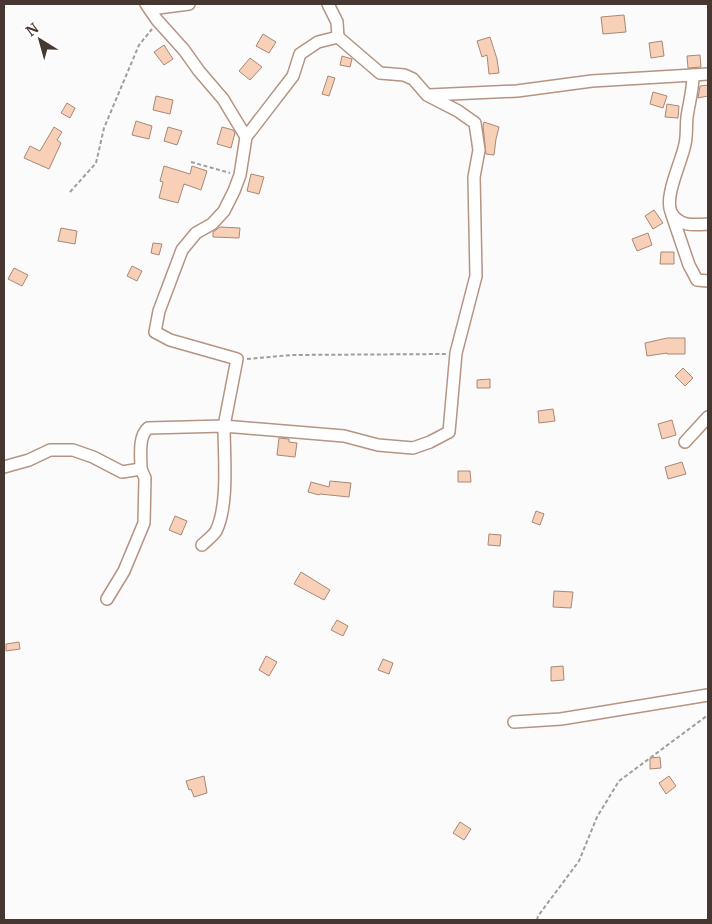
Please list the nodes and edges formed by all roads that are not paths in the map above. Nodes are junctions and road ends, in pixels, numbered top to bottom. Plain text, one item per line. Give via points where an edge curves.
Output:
1 (146, 4) edge
2 (189, 4) edge
3 (328, 4) edge
4 (158, 14) junction
5 (338, 37) junction
6 (708, 74) edge
7 (693, 75) junction
8 (427, 95) junction
9 (246, 137) junction
10 (671, 211) junction
11 (708, 224) edge
12 (708, 281) edge
13 (708, 417) edge
14 (224, 426) junction
15 (685, 442) dead end
16 (4, 467) edge
17 (141, 468) junction
18 (202, 545) dead end
19 (107, 599) dead end
20 (708, 695) edge
21 (514, 722) dead end

1 - 4 street
2 - 4 street
3 - 5 street via 337,22
4 - 9 street via 218,92
5 - 8 street via 380,73 413,79
5 - 9 street via 318,42 300,54 293,76
6 - 7 street
7 - 8 street via 592,81 517,91
7 - 10 street via 685,143 669,198
8 - 14 street via 475,124 479,150 474,177 476,276 456,353 449,432 414,448 378,446 344,436
9 - 14 street via 240,175 224,211 212,224 196,233 182,250 158,311 155,332 170,340 237,359
10 - 11 street via 678,221 686,225
10 - 12 street via 688,265 697,280
13 - 15 street
14 - 17 street via 148,428 142,439
14 - 18 street via 224,505 214,533
16 - 17 street via 50,450 73,450 122,472
17 - 19 street via 145,478 144,523 124,571
20 - 21 street via 561,719

